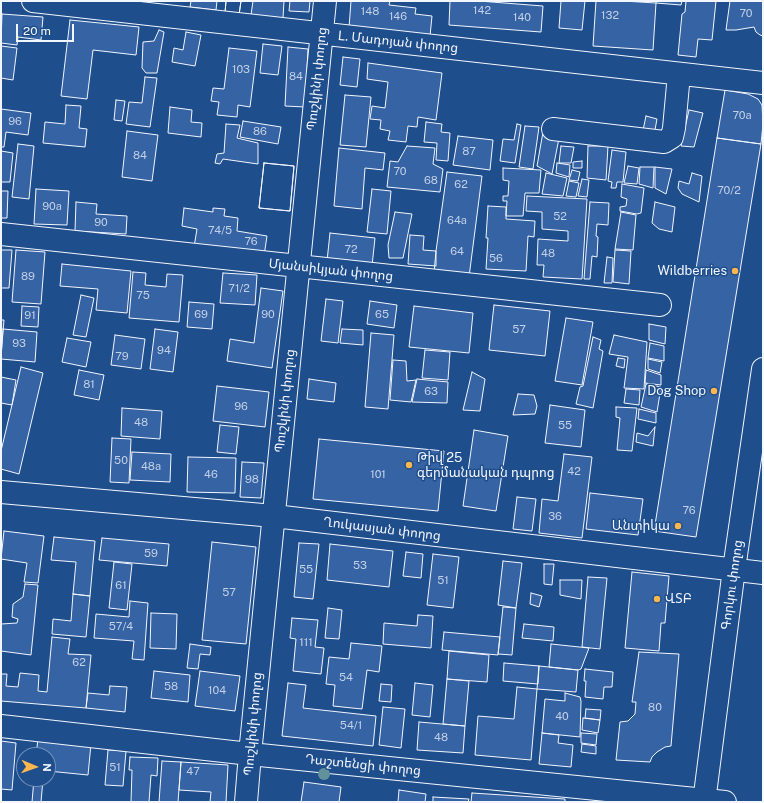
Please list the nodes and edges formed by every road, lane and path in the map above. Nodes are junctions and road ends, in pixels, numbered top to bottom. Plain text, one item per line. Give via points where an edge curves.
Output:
1 (33, 1) edge
2 (325, 1) edge
3 (322, 33) junction
4 (679, 74) junction
5 (763, 83) edge
6 (553, 129) dead end
7 (1, 234) edge
8 (299, 266) junction
9 (660, 305) dead end
10 (763, 369) edge
11 (1, 492) edge
12 (274, 516) junction
13 (734, 569) junction
14 (763, 573) edge
15 (1, 726) edge
16 (250, 754) junction
17 (711, 801) edge
18 (246, 802) edge

1 - 3 street, L. Մադոյան փողոց
2 - 3 street, Պուշկինի փողոց
3 - 4 street, L. Մադոյան փողոց
3 - 8 street, Պուշկինի փողոց
4 - 5 street, L. Մադոյան փողոց
4 - 6 street via 674,128 672,137 664,142
7 - 8 street, Մյանսիկյան փողոց
8 - 9 street, Մյանսիկյան փողոց
8 - 12 street, Պուշկինի փողոց
10 - 13 street, Գորկու փողոց
11 - 12 street, Ղուկասյան փողոց
12 - 13 street, Ղուկասյան փողոց
12 - 16 street, Պուշկինի փողոց
13 - 14 street, Ղուկասյան փողոց
13 - 17 street, Գորկու փողոց
15 - 16 street, Դաշտենցի փողոց
16 - 17 street, Դաշտենցի փողոց
16 - 18 street, Պուշկինի փողոց

